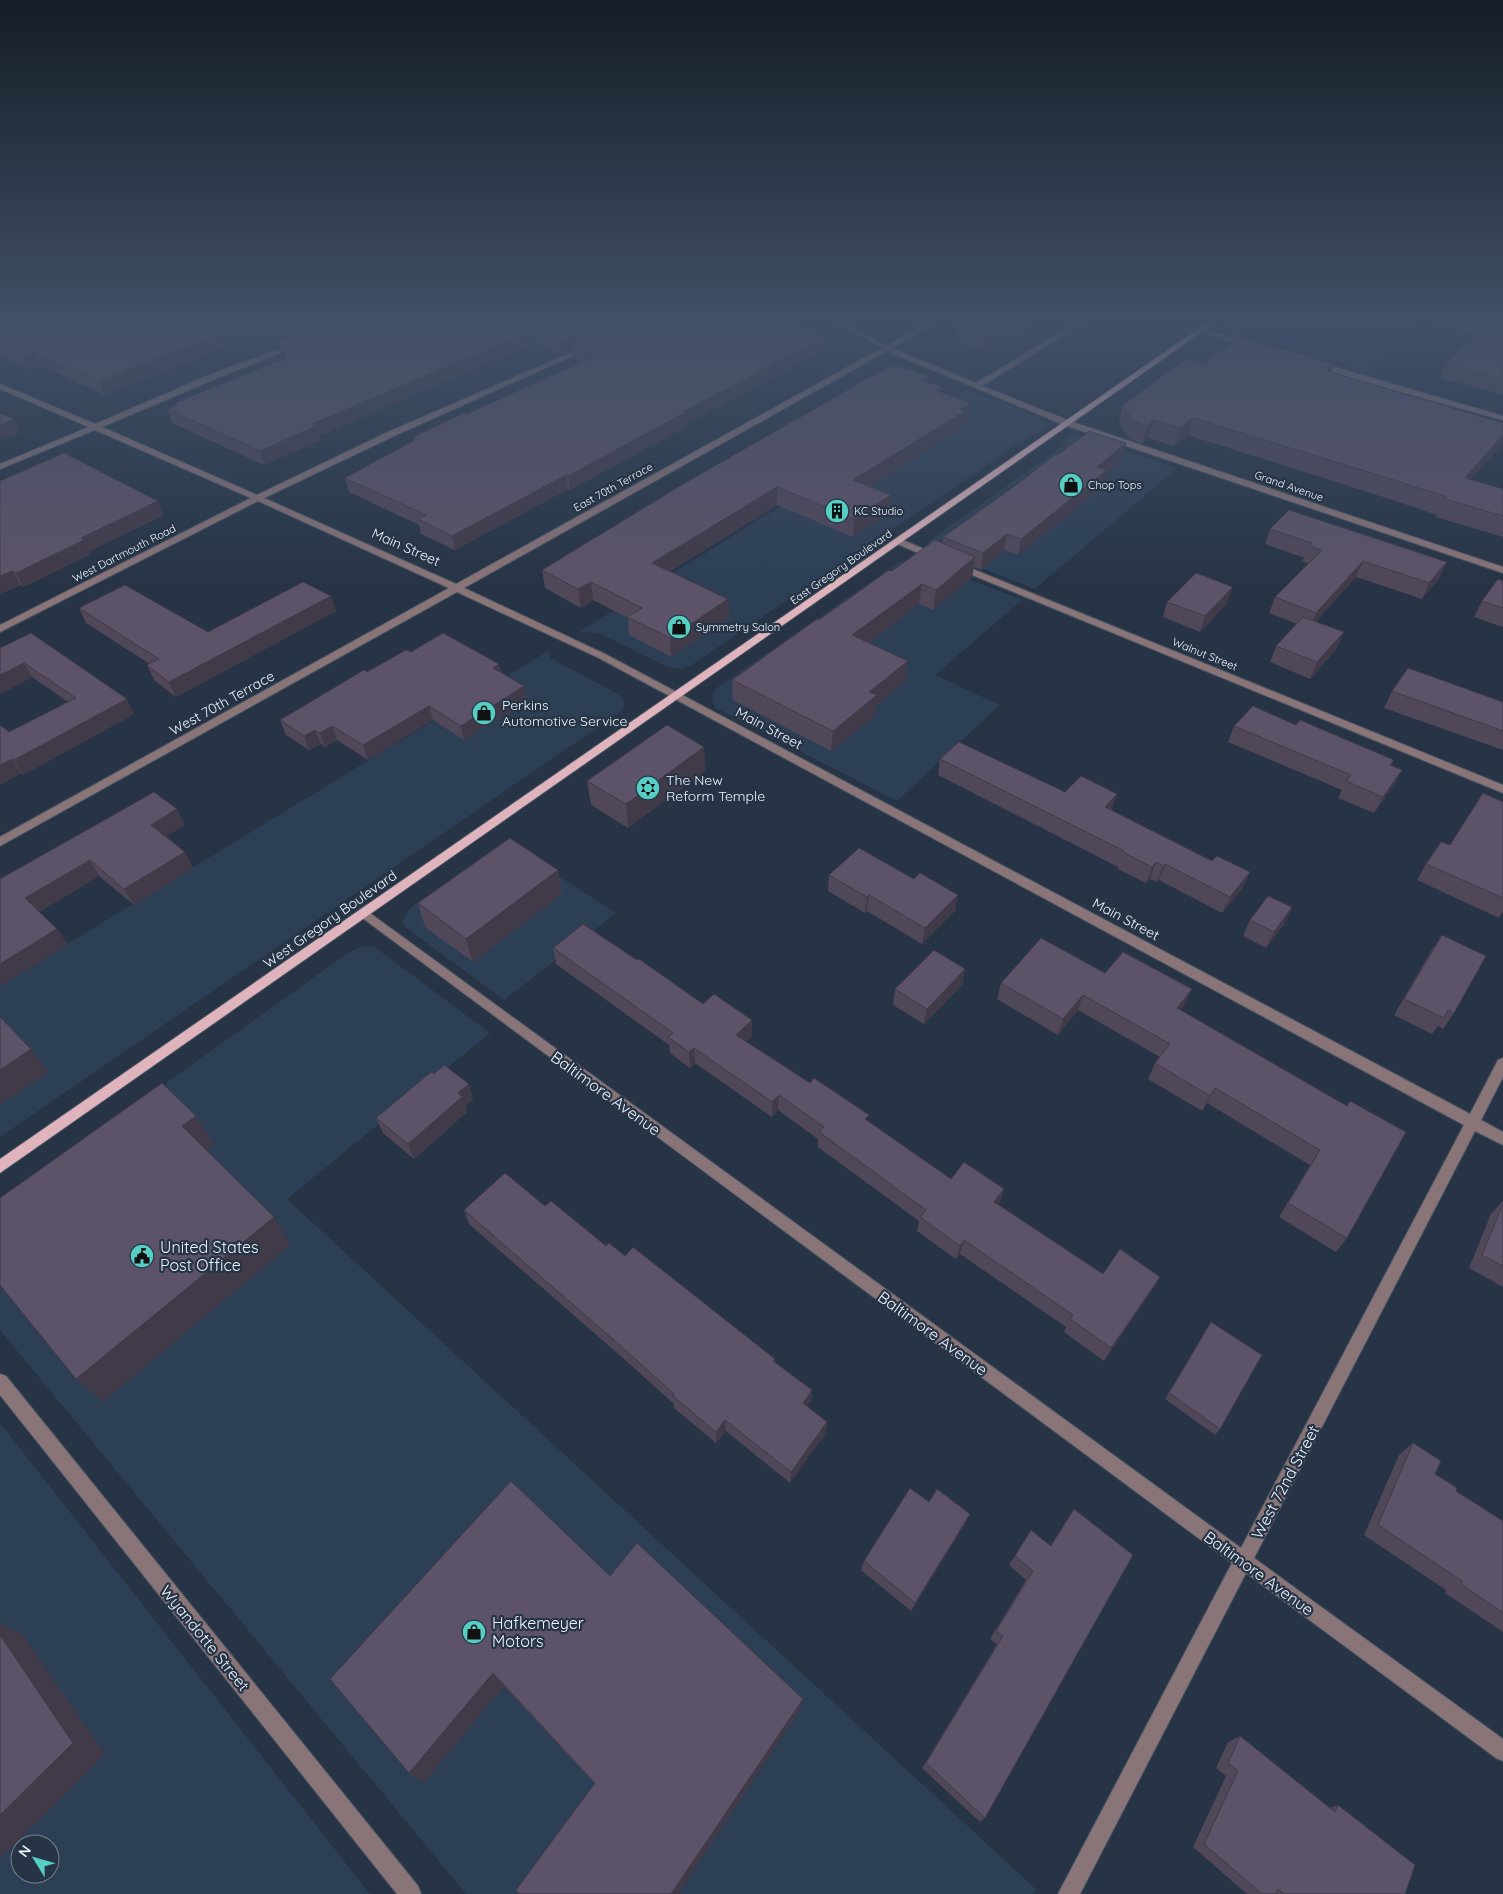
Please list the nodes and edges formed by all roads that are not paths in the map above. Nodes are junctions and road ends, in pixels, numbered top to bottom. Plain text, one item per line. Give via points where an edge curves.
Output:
1 (52, 408) edge
2 (140, 408) edge
3 (449, 408) edge
4 (777, 408) edge
5 (1034, 408) edge
6 (1088, 408) edge
7 (1468, 408) edge
8 (1503, 418) edge
9 (1067, 423) junction
10 (96, 427) junction
11 (0, 467) edge
12 (259, 497) junction
13 (898, 541) junction
14 (1503, 570) edge
15 (456, 587) junction
16 (0, 629) edge
17 (676, 696) junction
18 (1503, 789) edge
19 (0, 842) edge
20 (363, 914) junction
21 (1503, 1064) edge
22 (1473, 1123) junction
23 (1503, 1139) edge
24 (0, 1167) edge
25 (0, 1382) edge
26 (1244, 1562) junction
27 (1503, 1751) edge
28 (410, 1894) edge
29 (1069, 1894) edge

1 - 10 street, Main Street
2 - 10 street
3 - 12 street, West Dartmouth Road
4 - 15 street, East 70th Terrace
5 - 9 street, Grand Avenue
6 - 9 main road, East Gregory Boulevard
7 - 8 street
9 - 13 main road, East Gregory Boulevard
9 - 14 street, Grand Avenue
10 - 11 street
10 - 12 street, Main Street
12 - 15 street, Main Street
12 - 16 street, West Dartmouth Road
13 - 17 main road, East Gregory Boulevard
13 - 18 street, Walnut Street
15 - 17 street, Main Street via 602,656
15 - 19 street, West 70th Terrace
17 - 20 main road, West Gregory Boulevard
17 - 22 street, Main Street
20 - 24 main road, West Gregory Boulevard
20 - 26 street, Baltimore Avenue
21 - 22 street, West 72nd Street
22 - 23 street, Main Street
22 - 26 street, West 72nd Street
25 - 28 street, Wyandotte Street
26 - 27 street, Baltimore Avenue
26 - 29 street, West 72nd Street

